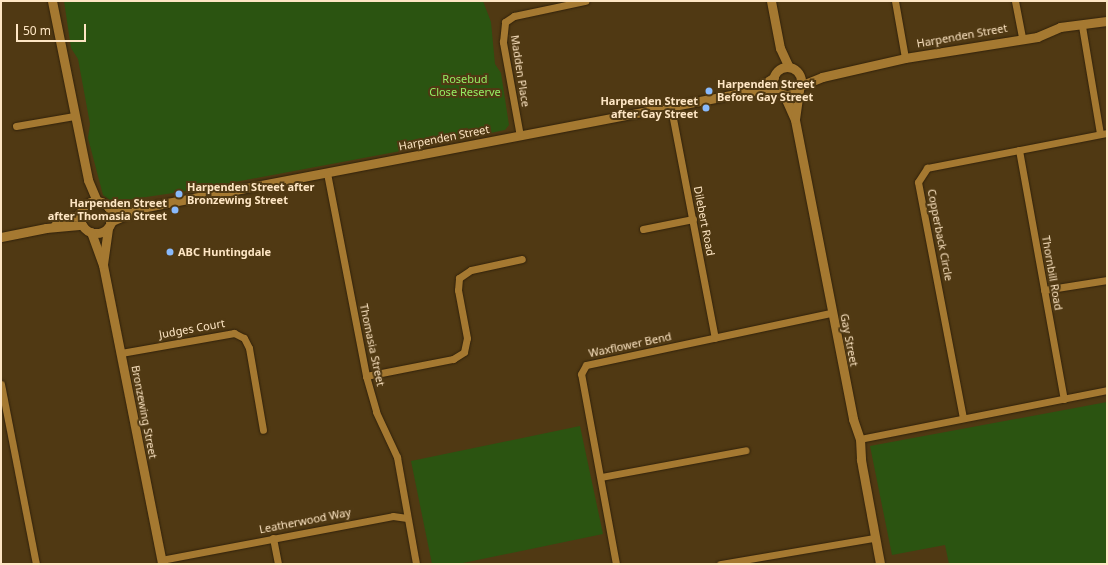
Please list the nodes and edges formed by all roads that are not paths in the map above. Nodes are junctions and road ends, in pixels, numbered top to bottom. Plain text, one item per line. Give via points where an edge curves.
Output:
1 (52, 1) edge
2 (586, 1) edge
3 (771, 1) edge
4 (895, 1) edge
5 (1015, 1) edge
6 (1107, 21) edge
7 (1082, 26) junction
8 (1022, 37) junction
9 (780, 48) junction
10 (905, 58) junction
11 (790, 67) junction
12 (775, 75) junction
13 (800, 75) junction
14 (822, 77) junction
15 (800, 88) junction
16 (752, 92) junction
17 (782, 94) junction
18 (671, 108) junction
19 (74, 116) junction
20 (795, 120) junction
21 (16, 126) dead end
22 (1103, 133) edge
23 (520, 136) junction
24 (1019, 150) junction
25 (327, 174) junction
26 (88, 180) junction
27 (97, 201) junction
28 (85, 205) junction
29 (108, 207) junction
30 (142, 208) junction
31 (80, 214) junction
32 (693, 219) junction
33 (82, 225) junction
34 (109, 225) junction
35 (46, 228) junction
36 (643, 229) dead end
37 (91, 232) junction
38 (1, 237) edge
39 (522, 259) dead end
40 (103, 265) junction
41 (1107, 280) edge
42 (1044, 290) junction
43 (831, 313) junction
44 (716, 338) junction
45 (121, 353) junction
46 (366, 376) junction
47 (1, 384) edge
48 (1107, 390) edge
49 (1064, 399) junction
50 (963, 418) junction
51 (263, 430) dead end
52 (860, 440) junction
53 (746, 450) dead end
54 (601, 478) junction
55 (407, 518) junction
56 (273, 538) junction
57 (874, 538) junction
58 (161, 562) edge
59 (36, 564) edge
60 (278, 564) edge
61 (416, 564) edge
62 (616, 564) edge
63 (720, 564) edge
64 (880, 564) edge

1 - 19 street
2 - 23 street, Madden Place via 514,16 505,22 503,42
3 - 9 street
4 - 10 street
5 - 8 street
6 - 7 street, Harpenden Street
7 - 8 street, Harpenden Street via 1060,27 1038,37
7 - 22 street
8 - 10 street, Harpenden Street
9 - 11 street
9 - 12 street
10 - 14 street, Harpenden Street
11 - 12 street, Harpenden Street via 782,68
11 - 13 street
12 - 16 street, Harpenden Street
12 - 17 street via 774,86
13 - 14 street, Harpenden Street
13 - 15 street
14 - 15 street, Harpenden Street
15 - 17 street, Harpenden Street via 792,94
15 - 20 street, Gay Street
16 - 17 street, Harpenden Street
16 - 18 street, Harpenden Street
17 - 20 street, Gay Street
18 - 23 street, Harpenden Street
18 - 32 street, Dilebert Road
19 - 21 street
19 - 26 street
20 - 43 street, Gay Street
22 - 24 street, Copperback Circle
23 - 25 street, Harpenden Street
24 - 42 street, Thornbill Road
24 - 50 street, Copperback Circle via 927,168 918,182
25 - 30 street, Harpenden Street
25 - 46 street, Thomasia Street
26 - 27 street
26 - 28 street
27 - 28 street
27 - 29 street, Harpenden Street
28 - 31 street
29 - 30 street, Harpenden Street
29 - 34 street
30 - 34 street, Harpenden Street
31 - 33 street
31 - 35 street
32 - 36 street
32 - 44 street, Dilebert Road
33 - 35 street
33 - 37 street
34 - 37 street, Harpenden Street via 102,232
34 - 40 street, Bronzewing Street
35 - 38 street
37 - 40 street, Bronzewing Street
39 - 46 street via 471,270 459,278 458,290 467,338 464,352 453,359
40 - 45 street, Bronzewing Street
41 - 42 street
42 - 49 street, Thornbill Road
43 - 44 street, Waxflower Bend
43 - 52 street, Gay Street via 853,419
44 - 54 street, Waxflower Bend via 586,365 581,374
45 - 51 street, Judges Court via 225,333 244,338 249,348
45 - 58 street, Bronzewing Street
46 - 55 street, Thomasia Street via 376,412 397,457
47 - 59 street
48 - 49 street
49 - 50 street
50 - 52 street
52 - 57 street, Gay Street
53 - 54 street
54 - 62 street, Waxflower Bend
55 - 56 street, Leatherwood Way via 393,516
55 - 61 street
56 - 58 street, Leatherwood Way
56 - 60 street
57 - 63 street
57 - 64 street, Gay Street

